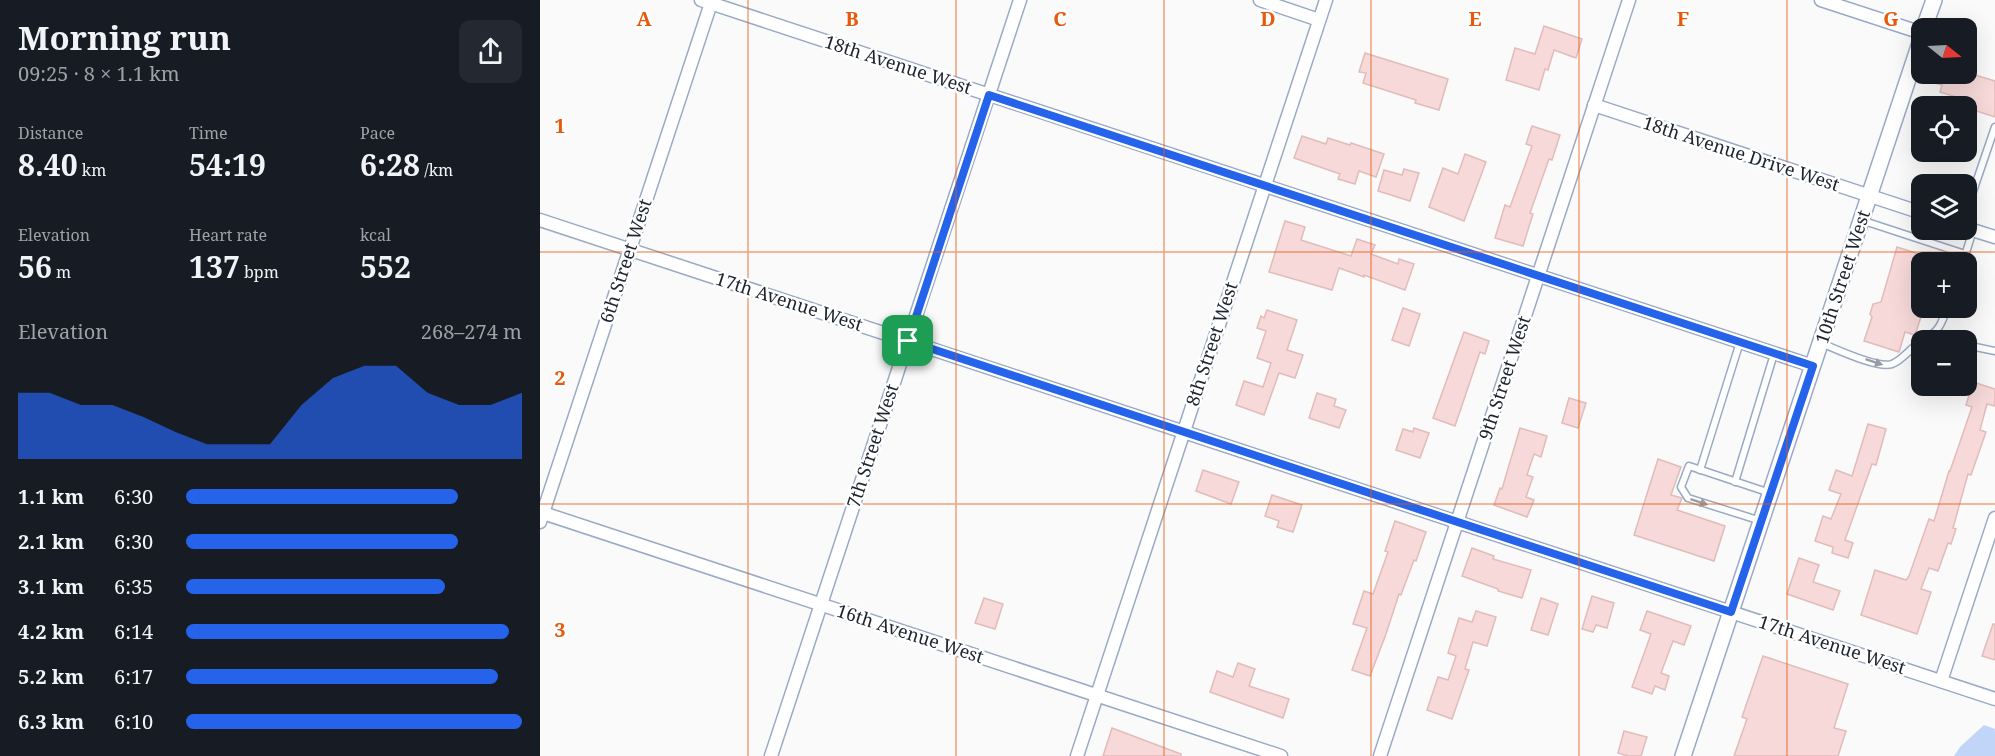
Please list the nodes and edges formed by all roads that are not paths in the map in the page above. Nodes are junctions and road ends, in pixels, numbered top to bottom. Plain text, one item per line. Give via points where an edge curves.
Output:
1 (1020, 0) edge
2 (1260, 0) edge
3 (1326, 0) edge
4 (1629, 0) edge
5 (1821, 0) edge
6 (1934, 0) edge
7 (708, 1) edge
8 (1928, 18) edge
9 (1319, 20) junction
10 (1911, 31) edge
11 (1911, 68) edge
12 (989, 95) junction
13 (1594, 105) junction
14 (1995, 127) edge
15 (1977, 180) edge
16 (1264, 186) junction
17 (1869, 196) junction
18 (1911, 209) edge
19 (540, 220) edge
20 (1861, 220) junction
21 (1977, 231) edge
22 (1994, 235) edge
23 (630, 249) junction
24 (1959, 252) edge
25 (1538, 276) junction
26 (908, 341) junction
27 (1740, 342) junction
28 (1821, 343) junction
29 (1911, 347) edge
30 (1977, 347) edge
31 (1995, 351) edge
32 (1774, 354) junction
33 (1813, 366) junction
34 (1184, 432) junction
35 (1700, 470) junction
36 (1735, 482) junction
37 (1771, 493) junction
38 (541, 516) edge
39 (1995, 518) edge
40 (1457, 522) junction
41 (1761, 522) junction
42 (821, 604) junction
43 (1731, 612) junction
44 (1941, 681) junction
45 (1096, 695) junction
46 (1995, 699) edge
47 (771, 756) edge
48 (1077, 756) edge
49 (1281, 756) edge
50 (1380, 756) edge
51 (1683, 756) edge

1 - 12 street, 7th Street West
2 - 9 street
3 - 9 street, 8th Street West
4 - 13 street, 9th Street West
5 - 10 street
6 - 8 street
7 - 12 street, 18th Avenue West
7 - 23 street, 6th Street West
9 - 16 street, 8th Street West
11 - 17 street, 10th Street West
12 - 16 street, 18th Avenue West
12 - 26 street, 7th Street West
13 - 17 street, 18th Avenue Drive West
13 - 25 street, 9th Street West
14 - 15 lane
16 - 25 street, 18th Avenue West
16 - 34 street, 8th Street West
17 - 18 street, 18th Avenue Drive West
17 - 20 street, 10th Street West
19 - 23 street, 17th Avenue West
20 - 24 lane
20 - 28 street, 10th Street West
21 - 22 street
23 - 26 street, 17th Avenue West
23 - 38 street, 6th Street West
25 - 27 street, 18th Avenue West
25 - 40 street, 9th Street West
26 - 34 street, 17th Avenue West
26 - 42 street, 7th Street West
27 - 32 street, 18th Avenue West
27 - 35 lane
28 -> 29 lane via 1882,365 1896,363
28 - 33 street, 10th Street West
30 - 31 lane
32 - 33 street, 18th Avenue West
32 - 36 lane
33 - 37 street, 10th Street West
34 - 40 street, 17th Avenue West
34 - 45 street, 8th Street West
35 - 36 lane
35 -> 41 lane via 1689,466 1681,487 1688,498
36 - 37 lane
37 - 41 street, 10th Street West
38 - 42 street, 16th Avenue West
39 - 44 street
40 - 43 street, 17th Avenue West
40 - 50 street, 9th Street West
41 - 43 street, 10th Street West
42 - 45 street, 16th Avenue West
42 - 47 street, 7th Street West
43 - 44 street, 17th Avenue West
43 - 51 street, 10th Street West
44 - 46 street, 17th Avenue West
45 - 48 street, 8th Street West
45 - 49 street, 16th Avenue West

